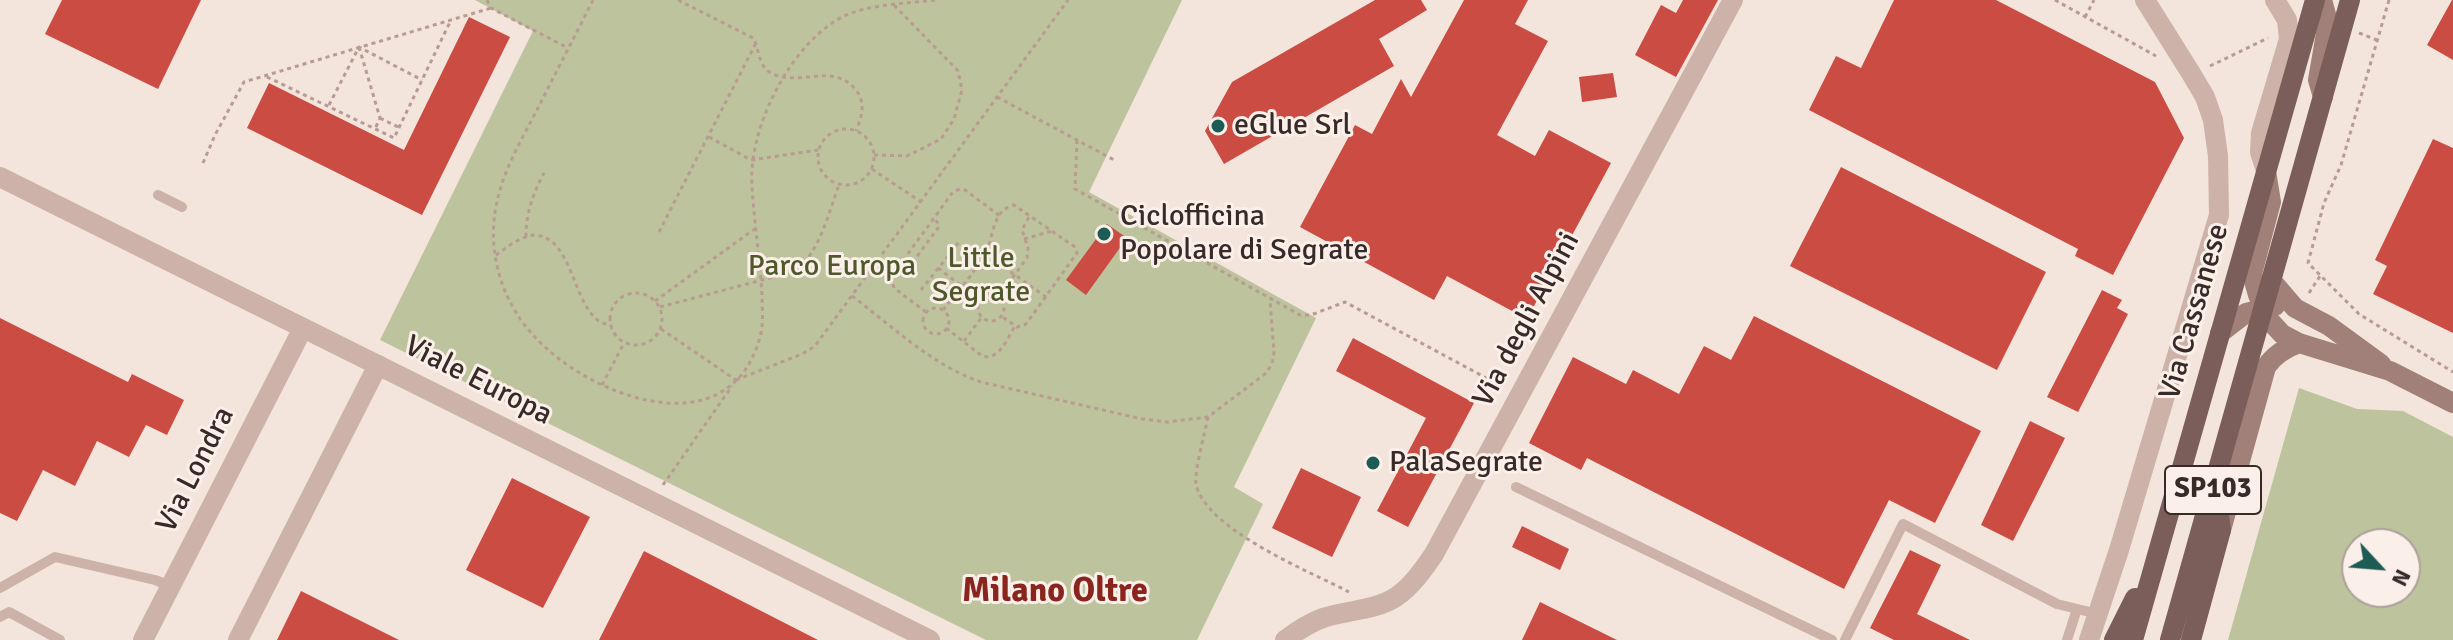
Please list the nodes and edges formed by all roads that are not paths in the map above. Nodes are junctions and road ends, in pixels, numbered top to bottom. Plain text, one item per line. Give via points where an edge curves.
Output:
1 (1733, 0) edge
2 (2145, 0) edge
3 (2275, 0) edge
4 (2315, 0) edge
5 (2322, 0) edge
6 (2350, 0) edge
7 (2323, 97) junction
8 (2266, 171) junction
9 (0, 177) edge
10 (158, 195) dead end
11 (182, 207) dead end
12 (2271, 280) junction
13 (2263, 308) junction
14 (2295, 308) junction
15 (303, 328) junction
16 (2220, 333) junction
17 (2299, 343) junction
18 (378, 365) junction
19 (2390, 371) junction
20 (2453, 403) edge
21 (2215, 481) junction
22 (1516, 487) dead end
23 (2221, 530) junction
24 (2158, 552) junction
25 (170, 586) junction
26 (0, 588) edge
27 (2077, 609) junction
28 (2098, 614) junction
29 (0, 617) edge
30 (60, 640) edge
31 (143, 640) edge
32 (238, 640) edge
33 (930, 640) edge
34 (1285, 640) edge
35 (1832, 640) edge
36 (1845, 640) edge
37 (2067, 640) edge
38 (2089, 640) edge
39 (2114, 640) edge
40 (2133, 640) edge
41 (2170, 640) edge
42 (2191, 640) edge

1 - 34 street, Via degli Alpini via 1534,371 1511,392 1434,554 1395,597 1324,618
2 - 28 street via 2205,97 2213,120 2219,215
3 - 8 street via 2287,20 2289,39 2261,133
4 - 8 main road, Via Cassanese
5 - 7 main road via 2328,22 2318,80
6 - 7 main road
7 - 12 main road
8 - 13 main road via 2271,202 2252,274
8 - 16 main road, Via Cassanese
9 - 15 street, Viale Europa
10 - 11 lane
12 - 13 main road
12 - 14 main road
13 - 14 main road
13 - 16 main road via 2246,313
13 - 17 main road via 2282,334
13 - 21 main road, SP103
14 - 19 main road
15 - 18 street, Viale Europa
15 - 25 street, Via Londra
16 - 24 main road, Via Cassanese / SP103
17 - 19 main road
17 - 23 main road via 2266,367
18 - 32 street
18 - 33 street, Viale Europa
19 - 20 main road
21 - 23 main road
21 - 41 main road, SP103
22 - 35 lane
23 - 42 main road
24 - 39 main road, SP103
24 - 40 main road, Via Cassanese / SP103
25 - 26 lane via 55,557
25 - 31 street, Via Londra
27 - 28 lane
27 - 36 lane via 2057,604 1903,524
27 - 37 lane
28 - 38 street
29 - 30 lane via 9,612

